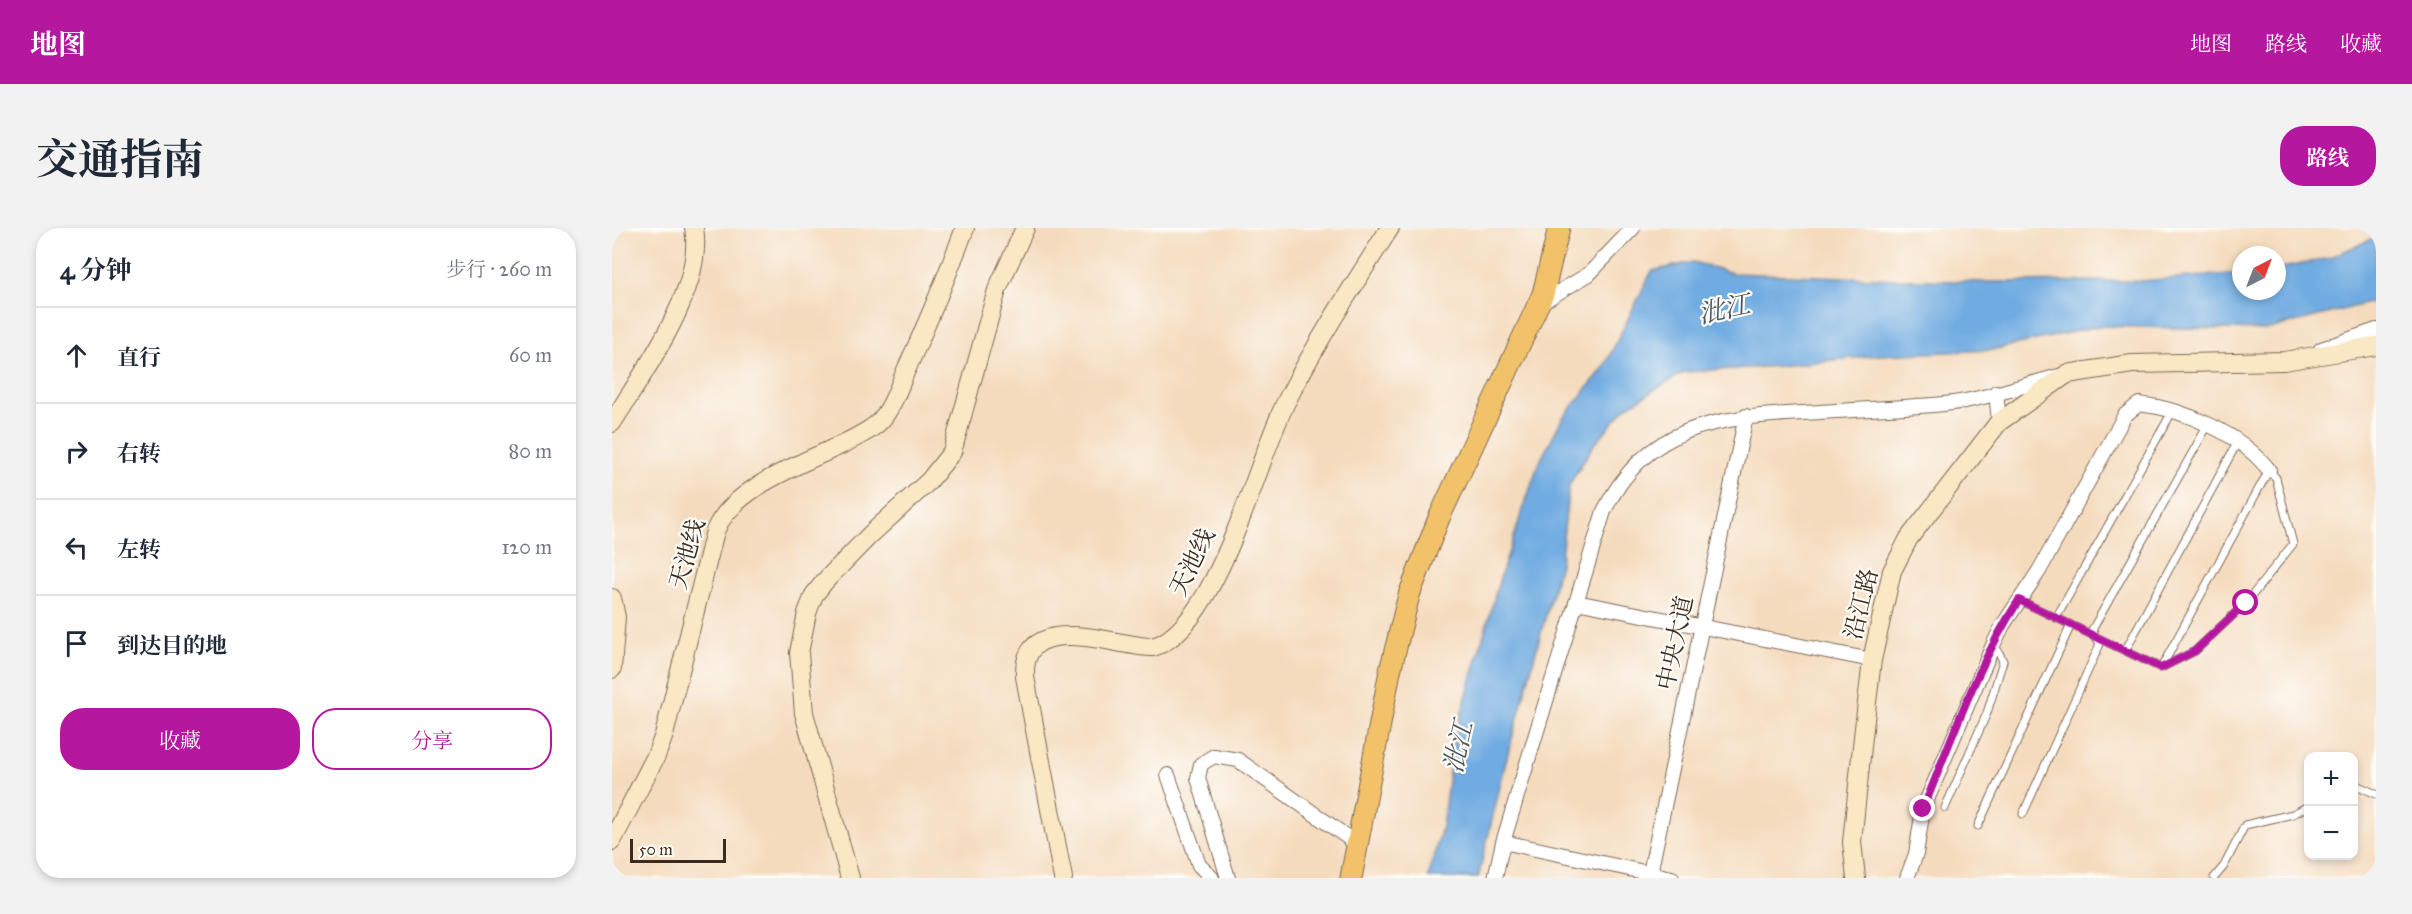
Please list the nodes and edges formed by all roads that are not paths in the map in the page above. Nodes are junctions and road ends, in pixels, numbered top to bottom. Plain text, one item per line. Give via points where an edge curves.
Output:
1 (694, 228) edge
2 (965, 228) edge
3 (1026, 228) edge
4 (1390, 228) edge
5 (1559, 228) edge
6 (1633, 228) edge
7 (1539, 303) junction
8 (2376, 330) edge
9 (2376, 345) edge
10 (2284, 361) junction
11 (2067, 374) junction
12 (1996, 392) junction
13 (2172, 412) junction
14 (1746, 416) junction
15 (1999, 422) junction
16 (612, 423) edge
17 (2208, 425) junction
18 (2238, 443) junction
19 (2269, 470) junction
20 (612, 598) edge
21 (2019, 600) junction
22 (1576, 602) junction
23 (2056, 618) junction
24 (2071, 625) junction
25 (1702, 627) junction
26 (2096, 637) junction
27 (1994, 643) junction
28 (2125, 651) junction
29 (1872, 660) junction
30 (2161, 668) junction
31 (612, 669) edge
32 (1168, 775) dead end
33 (2358, 786) edge
34 (2376, 794) edge
35 (1946, 808) dead end
36 (2304, 808) edge
37 (2023, 813) dead end
38 (1978, 826) dead end
39 (612, 841) edge
40 (1503, 842) junction
41 (1357, 844) junction
42 (1649, 876) edge
43 (850, 878) edge
44 (1063, 878) edge
45 (1212, 878) edge
46 (1228, 878) edge
47 (1351, 878) edge
48 (1495, 878) edge
49 (1672, 878) edge
50 (1856, 878) edge
51 (1907, 878) edge
52 (2214, 878) edge

1 - 16 street via 696,255 684,294
2 - 39 street, 天池线 via 939,297 879,422 743,496 723,514 715,531 664,735
3 - 43 street via 997,290 952,453 929,481 825,581 807,613 799,653 804,713
4 - 44 street, 天池线 via 1288,398 1215,579 1185,624 1166,642 1153,647 1062,634 1039,644 1028,654 1025,677
5 - 7 main road
6 - 7 street via 1589,274
7 - 41 main road via 1439,518 1409,595 1390,671
8 - 10 street
9 - 10 street
10 - 11 street via 2132,364
11 - 12 street
11 - 15 street, 沿江路
12 - 14 street via 1947,404
12 - 15 street
13 - 17 street
13 - 21 street via 2139,404 2125,415
13 - 23 lane
14 - 22 street via 1698,425 1679,433 1637,463 1614,491 1604,511
14 - 25 street, 中央大道
15 - 29 street, 沿江路 via 1909,538 1892,571
17 - 18 street
17 - 26 lane via 2092,630
18 - 19 street via 2257,455
18 - 28 lane
19 - 30 lane
19 - 30 lane via 2276,478 2293,544 2238,611 2195,651
20 - 31 street via 616,645
21 - 23 lane
21 - 27 street
22 - 25 street
22 - 40 street
23 - 24 lane
24 - 26 lane
24 - 38 lane
25 - 29 street
25 - 42 street, 中央大道
26 - 28 lane
26 - 37 lane via 2100,644
27 - 35 lane via 2003,662 1987,713
27 - 51 street via 1923,809 1916,854
28 - 30 lane
29 - 50 street, 沿江路 via 1852,842
32 - 45 street via 1199,865
33 - 34 lane
36 - 52 lane via 2245,825 2224,867
40 - 42 street
40 - 48 street
41 - 46 street via 1238,760 1214,756 1201,764 1198,778
41 - 47 main road
42 - 49 street

